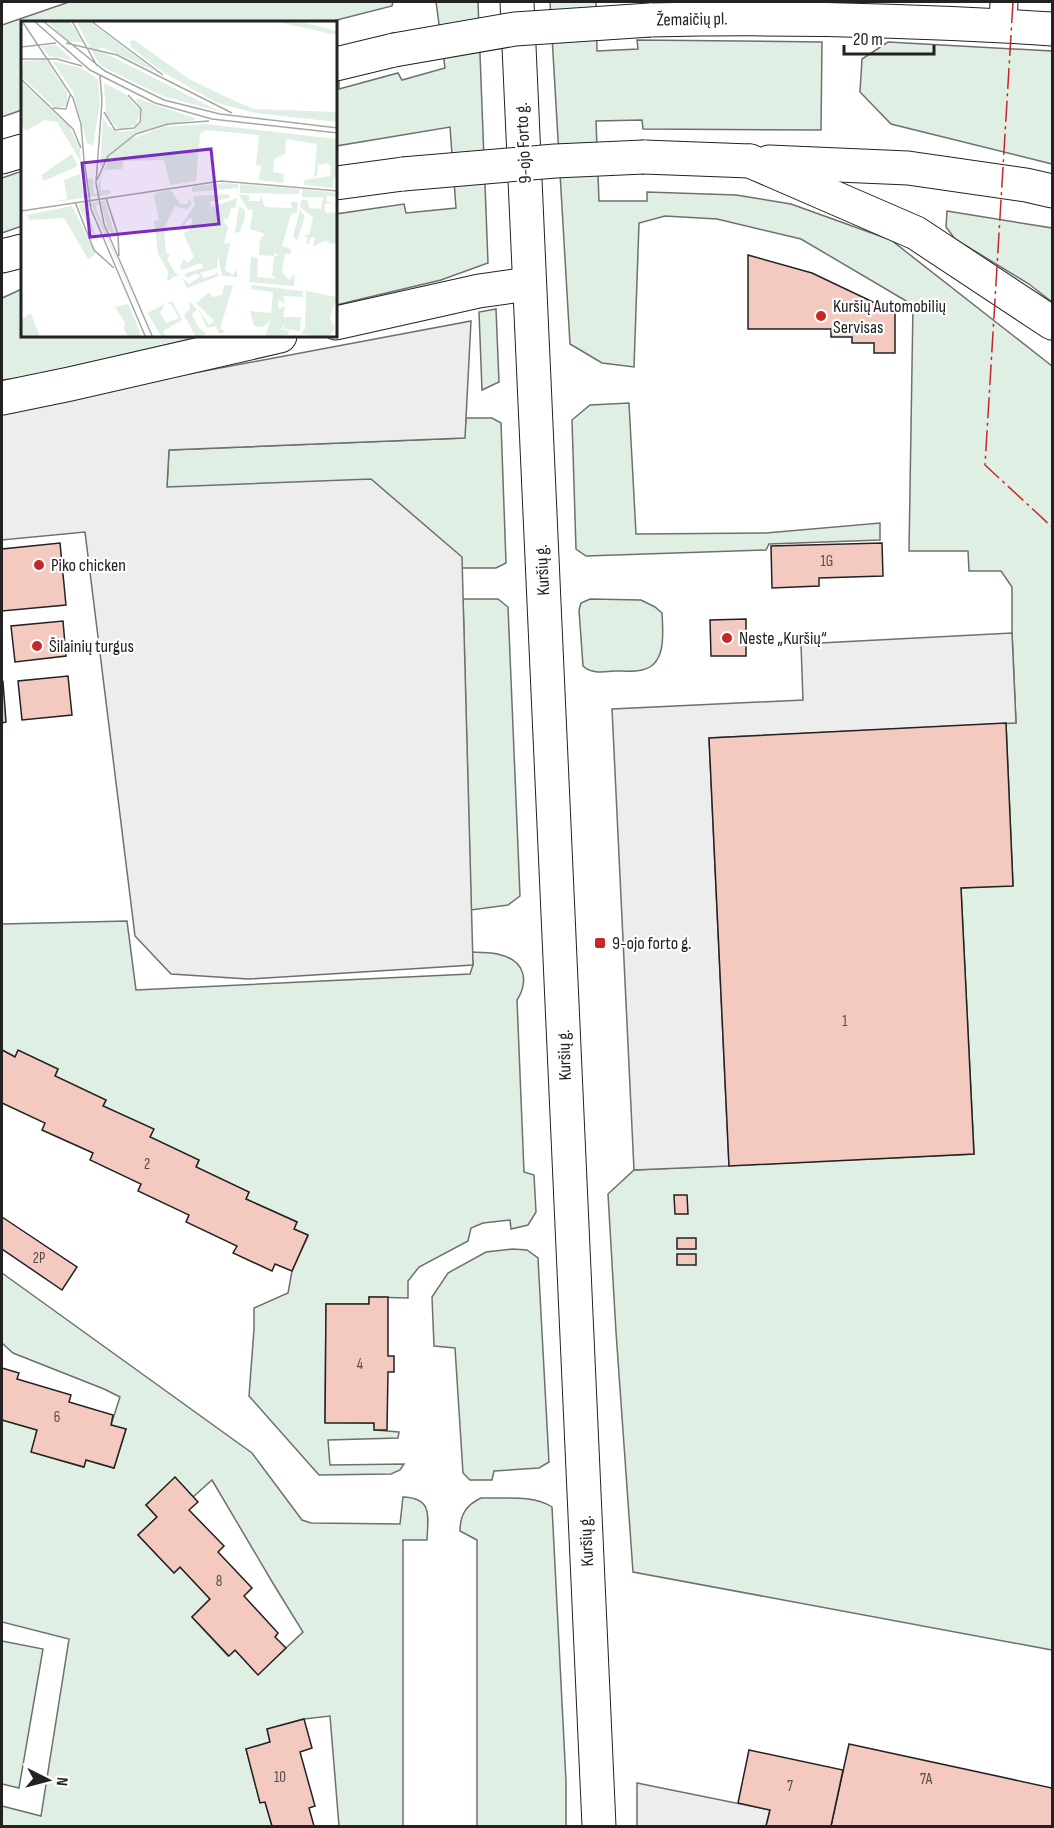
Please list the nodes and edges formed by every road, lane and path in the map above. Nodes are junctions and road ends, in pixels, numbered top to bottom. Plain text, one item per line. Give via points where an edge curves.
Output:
1 (517, 2) edge
2 (1003, 13) edge
3 (1053, 28) edge
4 (338, 64) edge
5 (21, 151) edge
6 (2, 157) edge
7 (750, 161) junction
8 (338, 183) edge
9 (1053, 191) edge
10 (21, 251) edge
11 (2, 256) edge
12 (529, 284) junction
13 (338, 323) edge
14 (1053, 323) edge
15 (271, 338) edge
16 (2, 398) edge
17 (599, 1827) edge

1 - 12 main road, 9-ojo Forto g.
2 - 3 main road, Žemaičių pl.
2 - 4 main road, Žemaičių pl., bridge via 650,20 515,29
5 - 6 main road
7 - 8 main road, bridge via 644,157 555,161
7 - 9 main road via 908,168
7 - 14 main road via 916,233
10 - 11 main road
12 - 13 main road via 478,291
12 - 17 main road, Kuršių g.
15 - 16 main road

